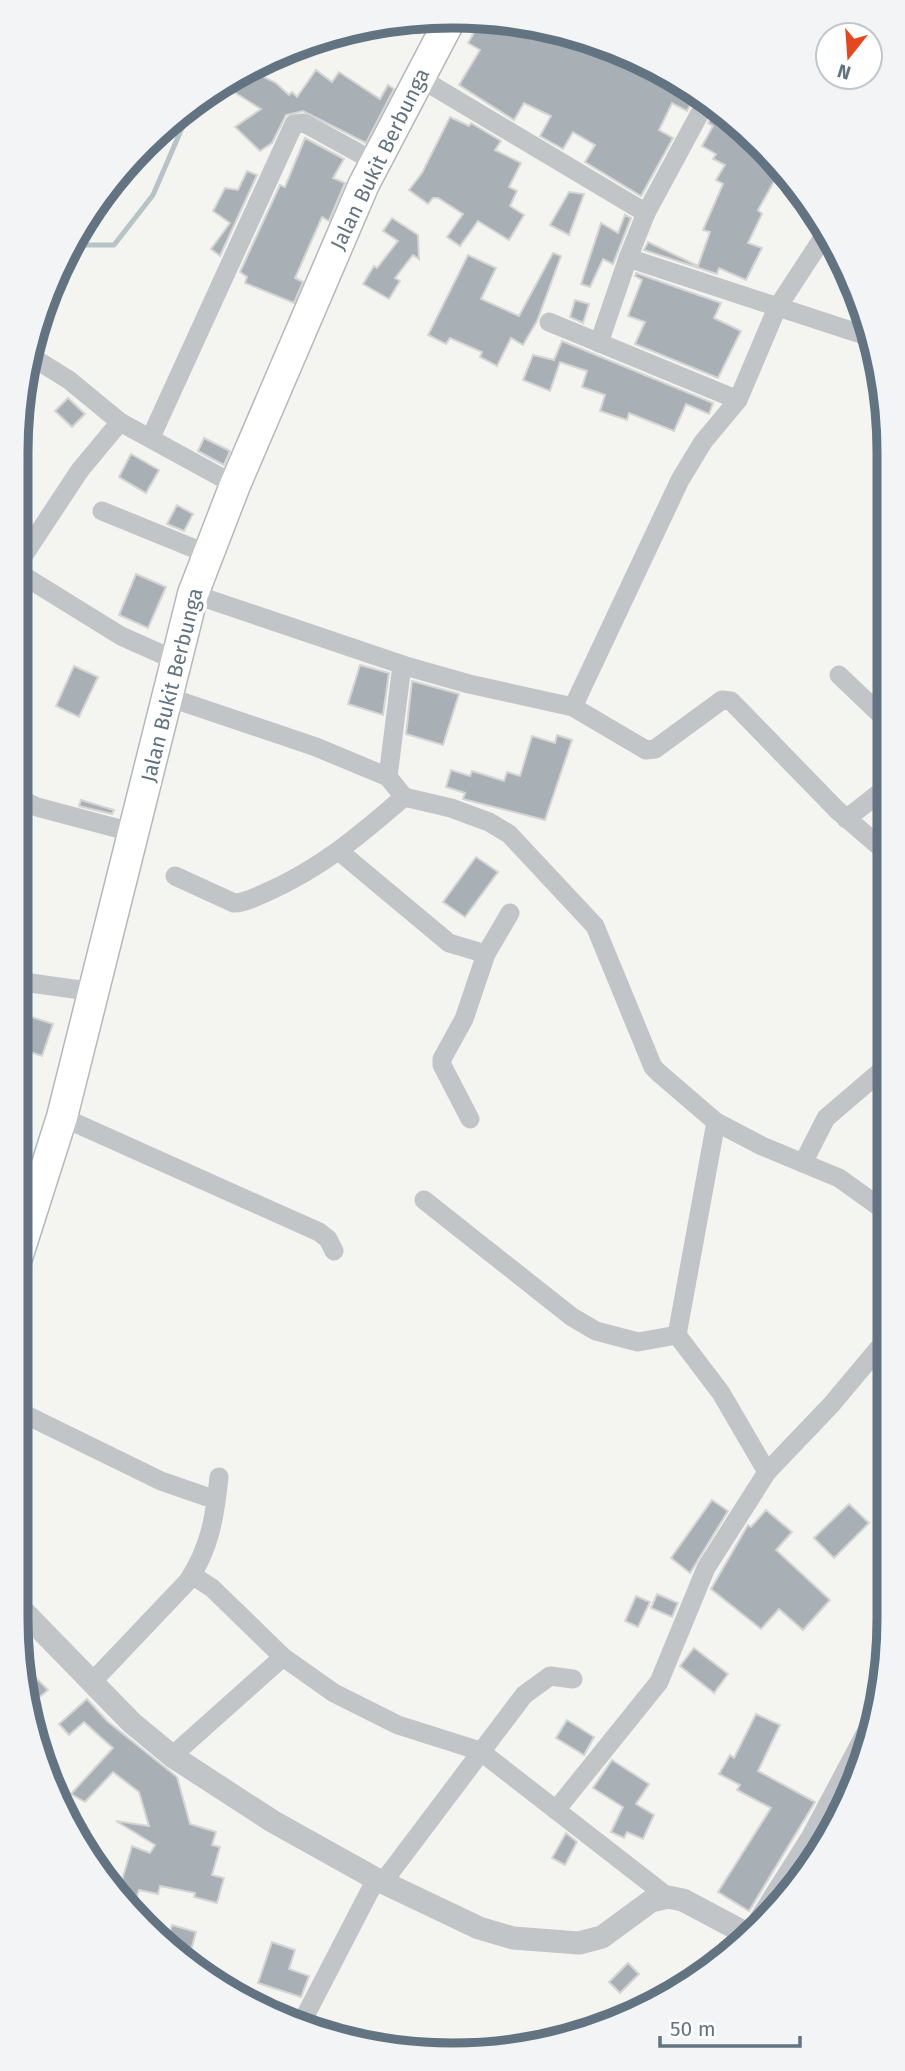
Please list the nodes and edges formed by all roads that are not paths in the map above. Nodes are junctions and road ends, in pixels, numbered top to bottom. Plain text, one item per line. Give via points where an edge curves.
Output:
1 (445, 28) edge
2 (418, 77) junction
3 (702, 110) edge
4 (375, 162) junction
5 (646, 213) junction
6 (821, 241) edge
7 (628, 258) junction
8 (777, 308) junction
9 (549, 322) dead end
10 (860, 334) edge
11 (599, 343) junction
12 (38, 361) edge
13 (738, 400) junction
14 (120, 422) junction
15 (151, 437) junction
16 (235, 485) junction
17 (102, 511) dead end
18 (28, 550) edge
19 (209, 555) junction
20 (28, 577) edge
21 (193, 594) junction
22 (177, 661) junction
23 (402, 665) junction
24 (839, 675) dead end
25 (168, 696) junction
26 (573, 707) junction
27 (877, 711) edge
28 (388, 777) junction
29 (877, 795) edge
30 (404, 797) junction
31 (28, 803) edge
32 (846, 819) junction
33 (135, 833) junction
34 (877, 845) edge
35 (340, 852) junction
36 (175, 876) dead end
37 (510, 913) dead end
38 (486, 954) junction
39 (28, 983) edge
40 (95, 992) junction
41 (877, 1074) edge
42 (62, 1117) junction
43 (470, 1119) dead end
44 (716, 1122) junction
45 (803, 1163) junction
46 (28, 1170) edge
47 (44, 1175) junction
48 (424, 1200) dead end
49 (877, 1205) edge
50 (28, 1224) edge
51 (334, 1251) dead end
52 (677, 1335) junction
53 (877, 1350) edge
54 (28, 1416) edge
55 (767, 1472) junction
56 (219, 1477) dead end
57 (216, 1500) junction
58 (192, 1575) junction
59 (28, 1616) edge
60 (283, 1657) junction
61 (573, 1679) dead end
62 (94, 1680) junction
63 (480, 1751) junction
64 (172, 1756) junction
65 (853, 1757) edge
66 (556, 1810) junction
67 (379, 1881) junction
68 (668, 1897) junction
69 (770, 1900) edge
70 (742, 1929) edge
71 (305, 2016) edge

1 - 2 main road, Jalan Bukit Berbunga
2 - 4 main road, Jalan Bukit Berbunga
2 - 5 street
3 - 5 street
4 - 15 street via 304,123 294,124
4 - 16 main road, Jalan Bukit Berbunga
5 - 7 street
6 - 8 street
7 - 8 street
7 - 11 street
8 - 10 street
8 - 13 street
9 - 11 street
11 - 13 street
12 - 14 street
13 - 26 street via 680,480
14 - 15 street
14 - 18 street via 80,470
15 - 16 street
16 - 19 main road, Jalan Bukit Berbunga
17 - 19 street
19 - 21 main road, Jalan Bukit Berbunga
20 - 22 street via 121,636
21 - 22 main road, Jalan Bukit Berbunga
21 - 23 street
22 - 25 main road, Jalan Bukit Berbunga
23 - 26 street
23 - 28 street
24 - 27 street
25 - 28 street
25 - 33 main road, Jalan Bukit Berbunga
26 - 32 street via 636,746 651,750 722,700 731,701
28 - 30 street
29 - 32 street
30 - 35 street
30 - 44 street via 451,808 509,834 600,934 653,1067
31 - 33 street
32 - 34 street
33 - 40 main road, Jalan Bukit Berbunga
35 - 36 street via 286,883 238,903
35 - 38 street via 439,936
37 - 38 street
38 - 43 street via 464,1019 442,1059
39 - 40 street
40 - 42 main road, Jalan Bukit Berbunga
41 - 45 street via 826,1118
42 - 47 main road, Jalan Bukit Berbunga
42 - 51 street via 319,1231
44 - 45 street
44 - 52 street
45 - 49 street via 839,1178
46 - 47 street
47 - 50 main road, Jalan Bukit Berbunga
48 - 52 street via 596,1331 638,1342
52 - 55 street via 721,1393
53 - 55 street
54 - 57 street via 161,1481
55 - 66 street via 706,1568 659,1682
56 - 57 street
57 - 58 street via 212,1533
58 - 60 street via 212,1588
58 - 62 street
59 - 62 street
60 - 63 street via 377,1716
60 - 64 street
61 - 63 street via 550,1676 524,1695
62 - 64 street via 132,1723
63 - 66 street
63 - 67 street
64 - 67 street via 272,1821
65 - 69 street via 817,1827
66 - 68 street
67 - 68 street via 495,1934 579,1943 602,1937 651,1901
67 - 71 street
68 - 70 street

